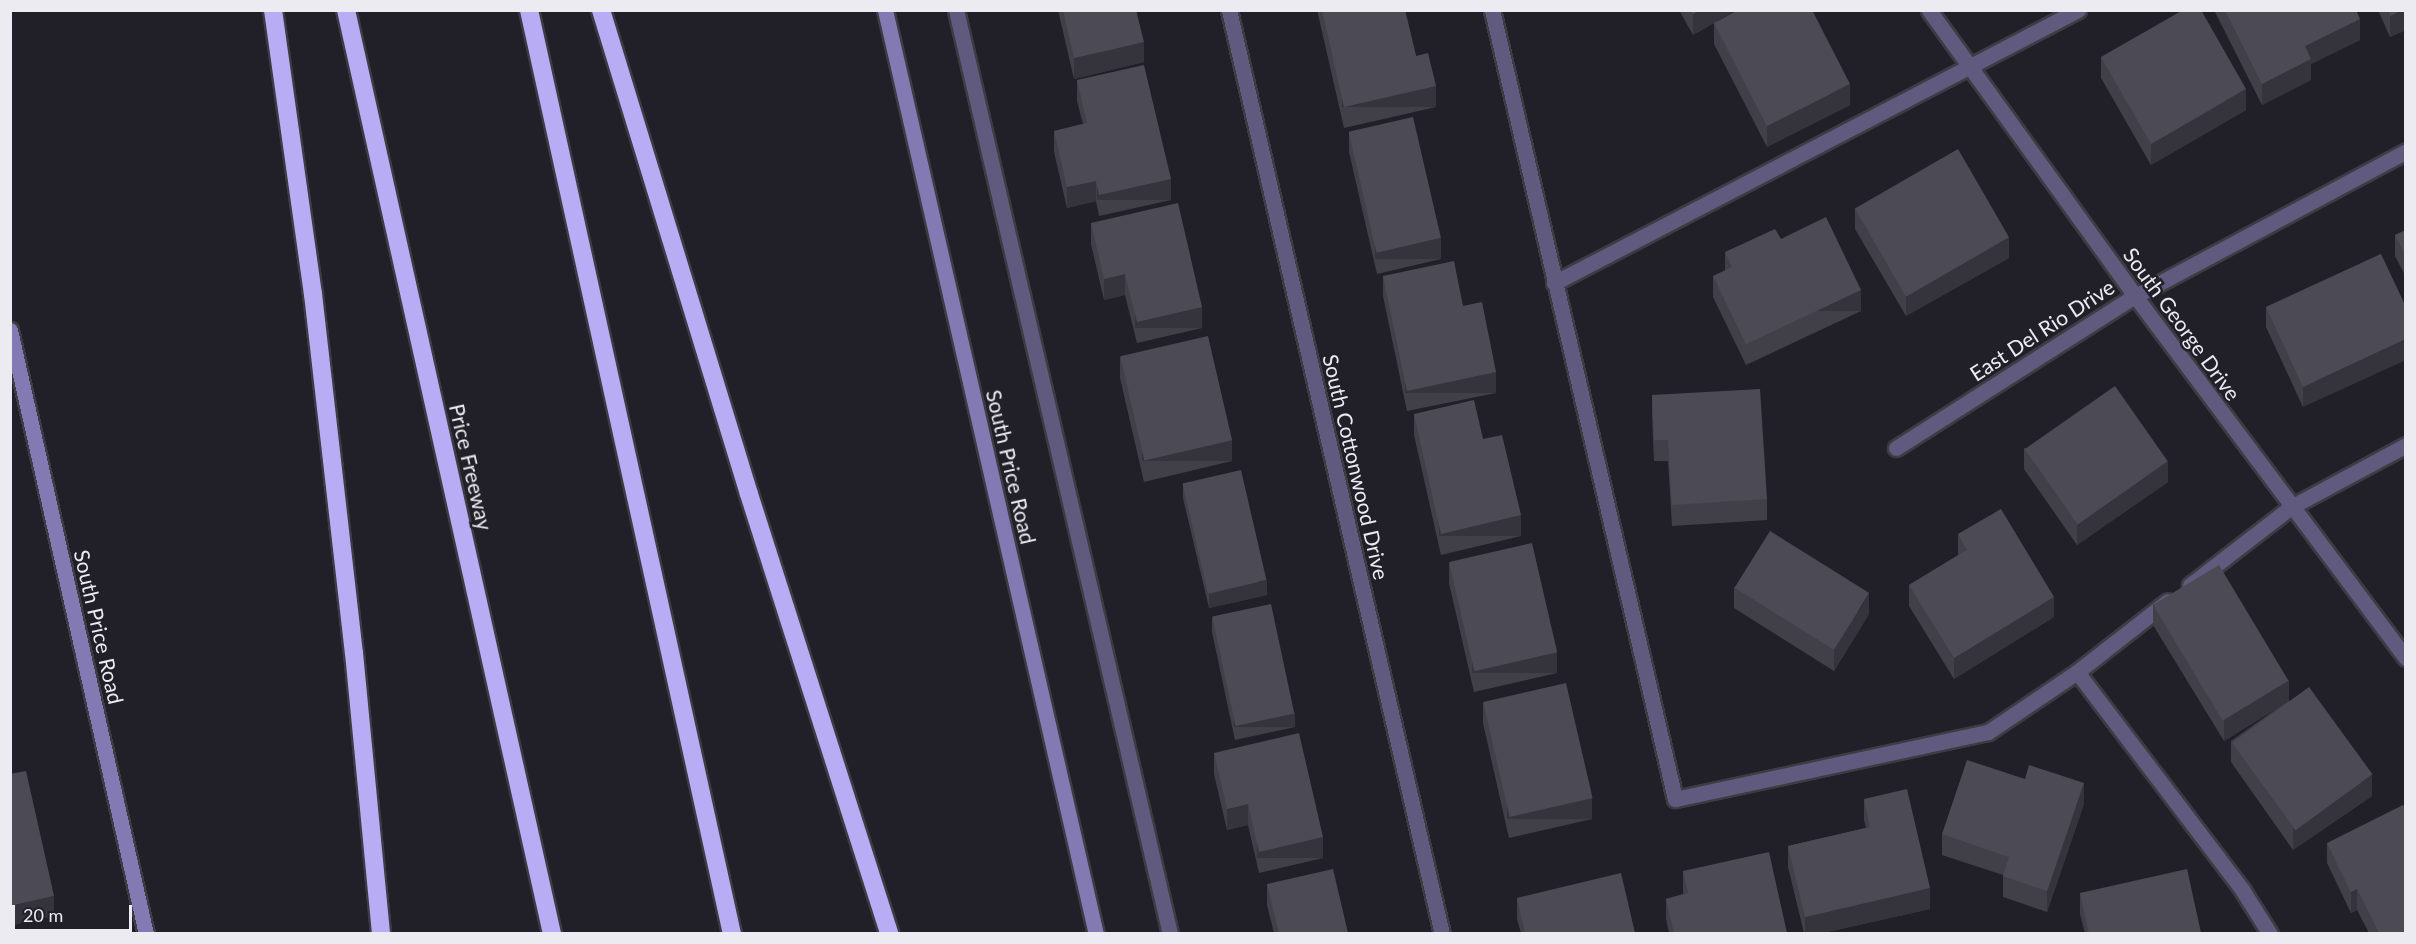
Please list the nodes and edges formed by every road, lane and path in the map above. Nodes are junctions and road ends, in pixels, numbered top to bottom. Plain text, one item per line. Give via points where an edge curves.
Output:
1 (273, 10) edge
2 (346, 10) edge
3 (529, 10) edge
4 (601, 10) edge
5 (885, 10) edge
6 (956, 10) edge
7 (1229, 10) edge
8 (1492, 10) edge
9 (1929, 10) edge
10 (2078, 10) edge
11 (1972, 67) junction
12 (2406, 151) edge
13 (1554, 283) junction
14 (2135, 296) junction
15 (10, 330) edge
16 (2406, 445) edge
17 (1896, 448) dead end
18 (2291, 507) junction
19 (2406, 658) edge
20 (2077, 672) junction
21 (146, 933) edge
22 (381, 933) edge
23 (552, 933) edge
24 (732, 933) edge
25 (890, 933) edge
26 (1096, 933) edge
27 (1170, 933) edge
28 (1442, 933) edge
29 (2270, 933) edge

1 - 22 highway via 313,294
2 - 23 highway, Price Freeway
3 - 24 highway
4 - 25 highway via 749,494
5 - 26 main road, South Price Road
6 - 27 street
7 - 28 street, South Cottonwood Drive
8 - 13 street
9 - 11 street, South George Drive
10 - 11 street
11 - 13 street
11 - 14 street, South George Drive
12 - 14 street, East Del Rio Drive
13 - 20 street via 1675,799 1988,732
14 - 17 street, East Del Rio Drive
14 - 18 street, South George Drive
15 - 21 main road, South Price Road
16 - 18 street
18 - 19 street, South George Drive
18 - 20 street
20 - 29 street via 2243,891

